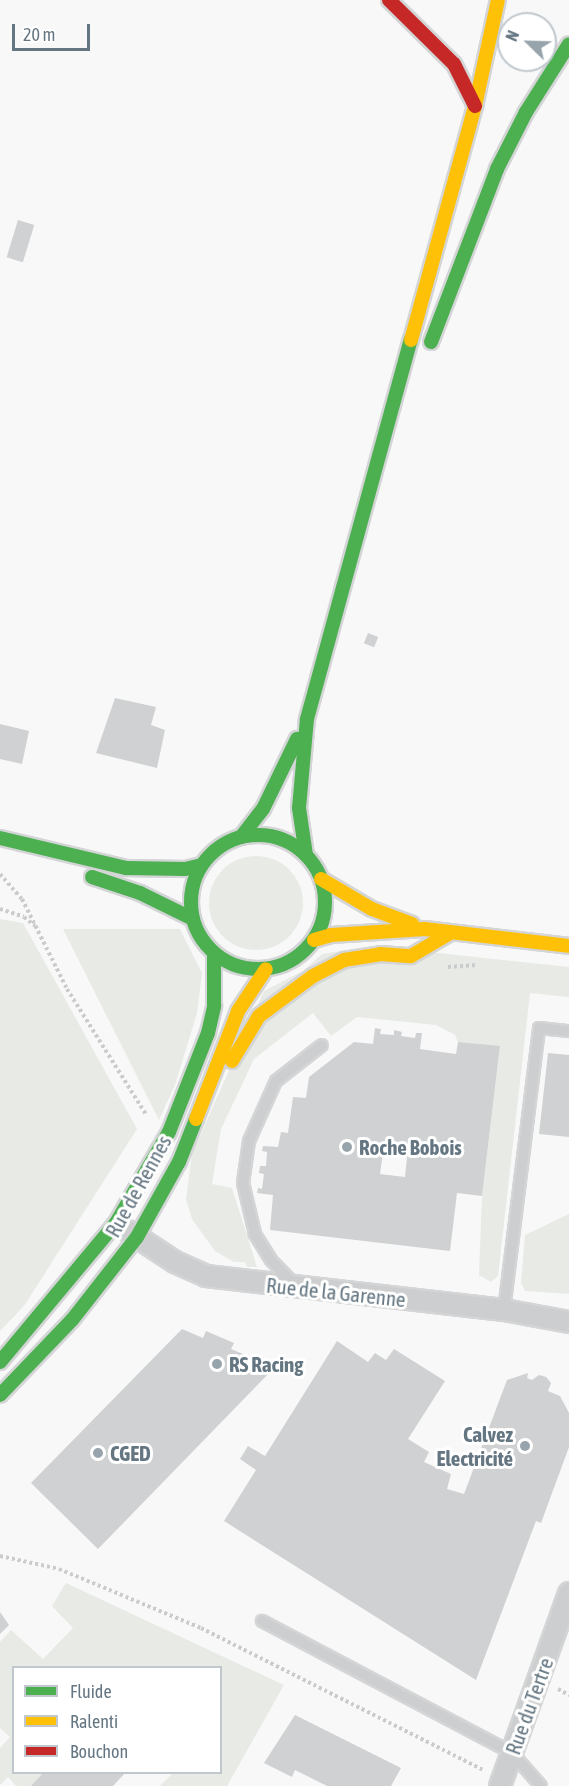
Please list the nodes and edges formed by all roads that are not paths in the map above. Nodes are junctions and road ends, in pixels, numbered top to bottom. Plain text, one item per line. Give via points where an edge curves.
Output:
1 (389, 0) edge
2 (498, 0) edge
3 (569, 44) edge
4 (475, 106) junction
5 (428, 351) dead end
6 (412, 395) dead end
7 (363, 517) junction
8 (307, 719) junction
9 (242, 837) junction
10 (0, 838) edge
11 (306, 855) junction
12 (202, 865) junction
13 (78, 873) dead end
14 (321, 879) junction
15 (193, 919) junction
16 (425, 929) junction
17 (450, 933) junction
18 (314, 940) junction
19 (569, 946) edge
20 (214, 954) junction
21 (267, 969) junction
22 (569, 1031) edge
23 (322, 1045) dead end
24 (198, 1117) junction
25 (116, 1223) junction
26 (136, 1237) junction
27 (299, 1288) junction
28 (504, 1310) junction
29 (569, 1322) edge
30 (0, 1362) edge
31 (0, 1395) edge
32 (569, 1593) edge
33 (262, 1621) dead end
34 (512, 1753) junction
35 (501, 1783) edge
36 (541, 1786) edge

1 - 4 main road via 454,64
2 - 4 main road
3 - 5 main road via 526,112 497,169
4 - 7 main road
6 - 7 main road
7 - 8 main road
8 - 9 main road via 263,809
8 - 11 main road via 299,808
9 - 11 main road via 277,837
9 - 12 main road via 219,847
10 - 12 main road via 126,868 185,869
11 - 14 main road
12 - 15 main road via 191,891
13 - 15 main road via 130,889
14 - 16 main road via 372,909
14 - 18 main road via 325,910
15 - 20 main road
16 - 17 main road
16 - 18 main road via 331,935
17 - 19 main road
17 - 24 main road via 411,956 380,954 344,960 313,976 259,1016
18 - 21 main road via 293,960
20 - 21 main road via 239,967
20 - 25 main road, Rue de Rennes via 214,1006 197,1068 169,1132
21 - 24 main road, Rue de Rennes via 247,995 224,1040
22 - 28 lane via 538,1028
23 - 27 lane via 276,1081 249,1141 243,1183 255,1233 271,1260
24 - 26 main road, Rue de Rennes via 179,1162
25 - 26 street, Rue de la Garenne
25 - 30 main road, Rue de Rennes
26 - 27 street, Rue de la Garenne via 206,1276
26 - 31 main road, Rue de Rennes via 72,1320
27 - 28 street, Rue de la Garenne
28 - 29 street, Rue de la Garenne
32 - 34 street, Rue du Tertre
33 - 34 lane
34 - 35 street, Rue du Tertre
34 - 36 lane

